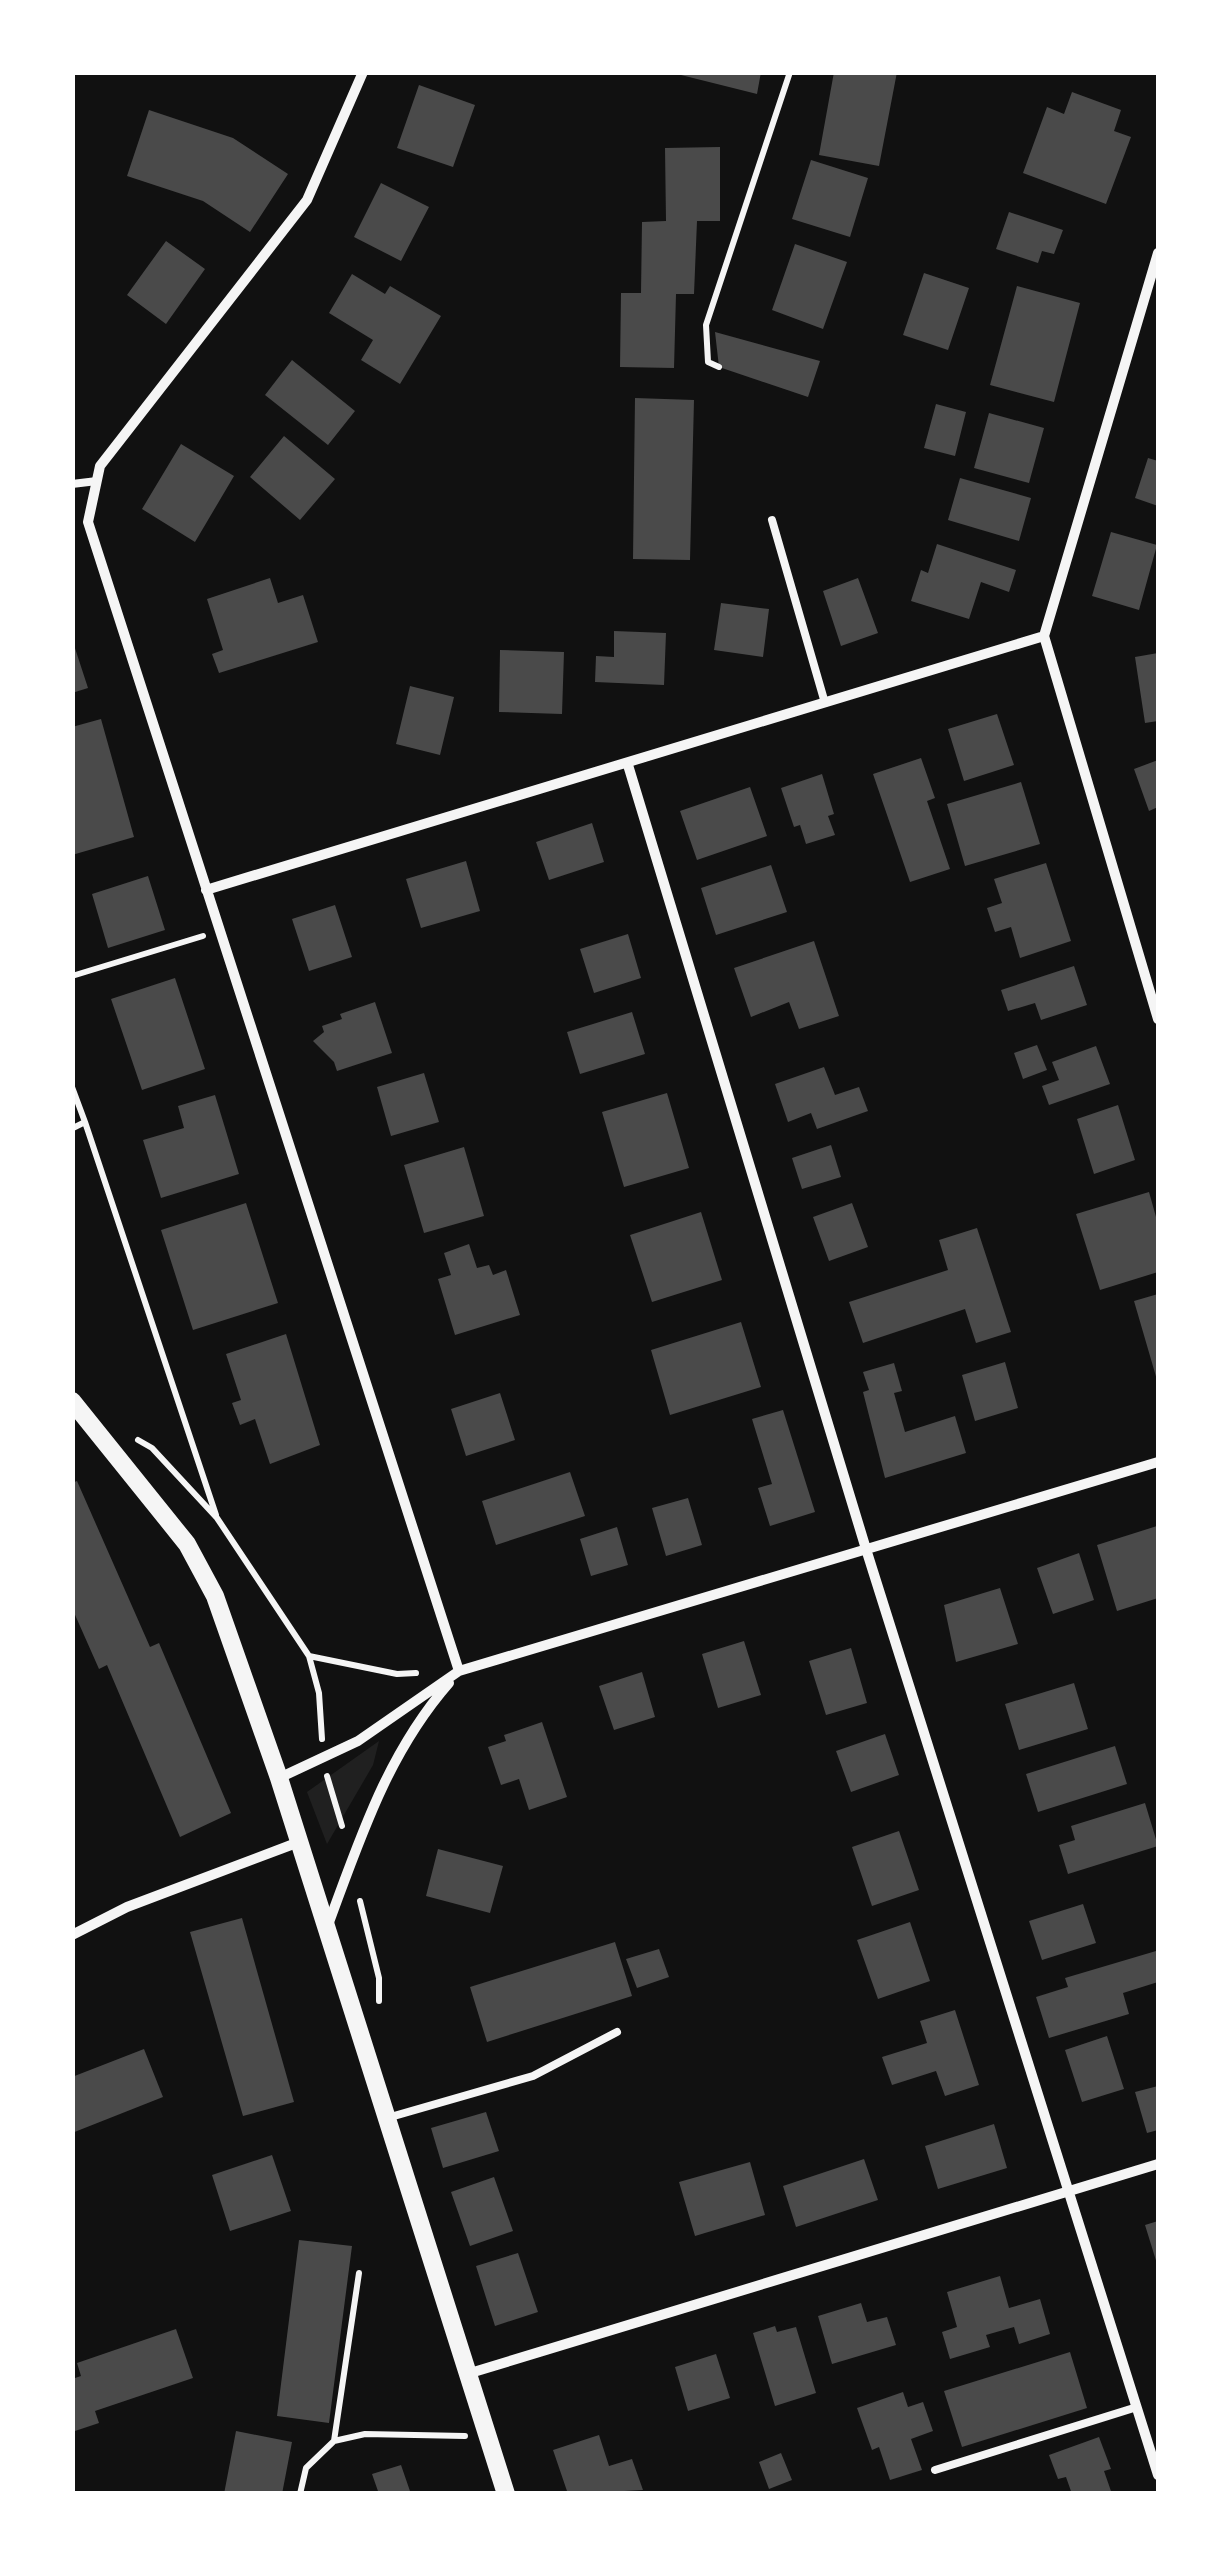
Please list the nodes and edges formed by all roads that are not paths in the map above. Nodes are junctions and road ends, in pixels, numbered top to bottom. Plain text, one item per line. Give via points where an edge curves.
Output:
1 (363, 72) edge
2 (1158, 253) edge
3 (97, 481) junction
4 (72, 484) edge
5 (772, 520) dead end
6 (1044, 636) junction
7 (825, 703) junction
8 (628, 766) junction
9 (206, 890) junction
10 (1158, 1019) edge
11 (72, 1401) edge
12 (1158, 1462) edge
13 (866, 1549) junction
14 (460, 1672) junction
15 (279, 1778) junction
16 (300, 1842) junction
17 (327, 1929) junction
18 (72, 1935) edge
19 (617, 2032) dead end
20 (386, 2118) junction
21 (1158, 2164) edge
22 (1071, 2190) junction
23 (467, 2374) junction
24 (1137, 2406) junction
25 (936, 2470) dead end
26 (1158, 2475) edge
27 (506, 2494) edge

1 - 3 street via 307,200 100,466
2 - 6 street
3 - 4 lane
3 - 9 street via 88,522
5 - 7 lane
6 - 7 street
6 - 10 street
7 - 8 street
8 - 9 street
8 - 13 street
9 - 14 street
11 - 15 street via 187,1544 216,1596
12 - 13 street
13 - 14 street
13 - 22 street
14 - 15 street via 358,1741
14 - 17 street via 417,1720 377,1796
15 - 16 street
16 - 17 street
16 - 18 street
17 - 20 street
19 - 20 lane via 533,2076
20 - 23 street
21 - 22 street
22 - 23 street
22 - 24 street
23 - 27 street
24 - 25 lane
24 - 26 street

